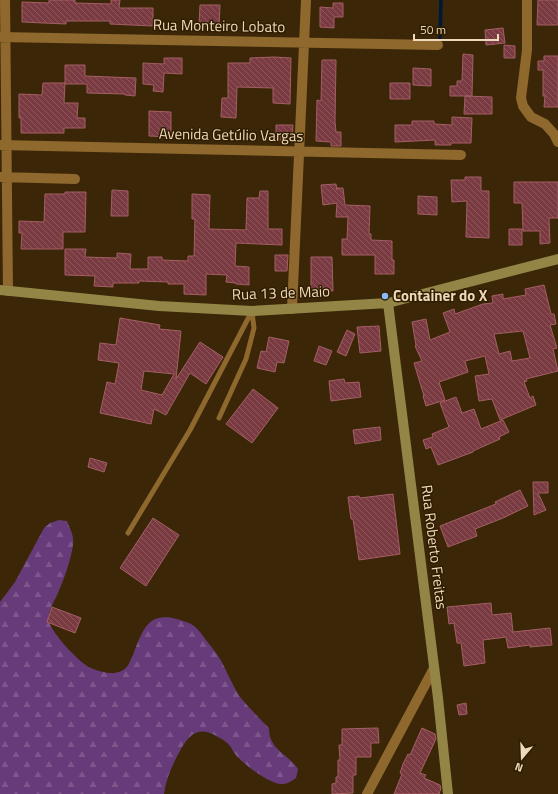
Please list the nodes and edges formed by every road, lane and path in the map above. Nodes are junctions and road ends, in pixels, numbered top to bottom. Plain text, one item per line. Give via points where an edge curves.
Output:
1 (5, 0) edge
2 (306, 0) edge
3 (527, 0) edge
4 (3, 37) edge
5 (304, 42) junction
6 (438, 45) dead end
7 (558, 142) edge
8 (3, 145) edge
9 (299, 152) junction
10 (461, 155) dead end
11 (4, 177) edge
12 (75, 179) dead end
13 (558, 259) edge
14 (4, 290) edge
15 (388, 303) junction
16 (292, 309) junction
17 (252, 311) junction
18 (219, 418) dead end
19 (128, 533) dead end
20 (434, 668) junction
21 (367, 794) edge
22 (448, 794) edge

1 - 4 street
2 - 5 street
3 - 7 street via 527,50 521,98 531,117 545,124
4 - 5 street, Rua Monteiro Lobato
4 - 8 street
5 - 6 street, Rua Monteiro Lobato
5 - 9 street
8 - 9 street, Avenida Getúlio Vargas
8 - 11 street
9 - 10 street, Avenida Getúlio Vargas
9 - 16 street
11 - 12 street
11 - 14 street
13 - 15 main road, Rua 13 de Maio
14 - 17 main road, Rua 13 de Maio via 159,306
15 - 16 main road, Rua 13 de Maio
15 - 20 main road, Rua Roberto Freitas
16 - 17 main road, Rua 13 de Maio
17 - 18 lane via 254,328 246,359
17 - 19 lane via 190,430
20 - 21 street
20 - 22 main road, Rua Roberto Freitas

